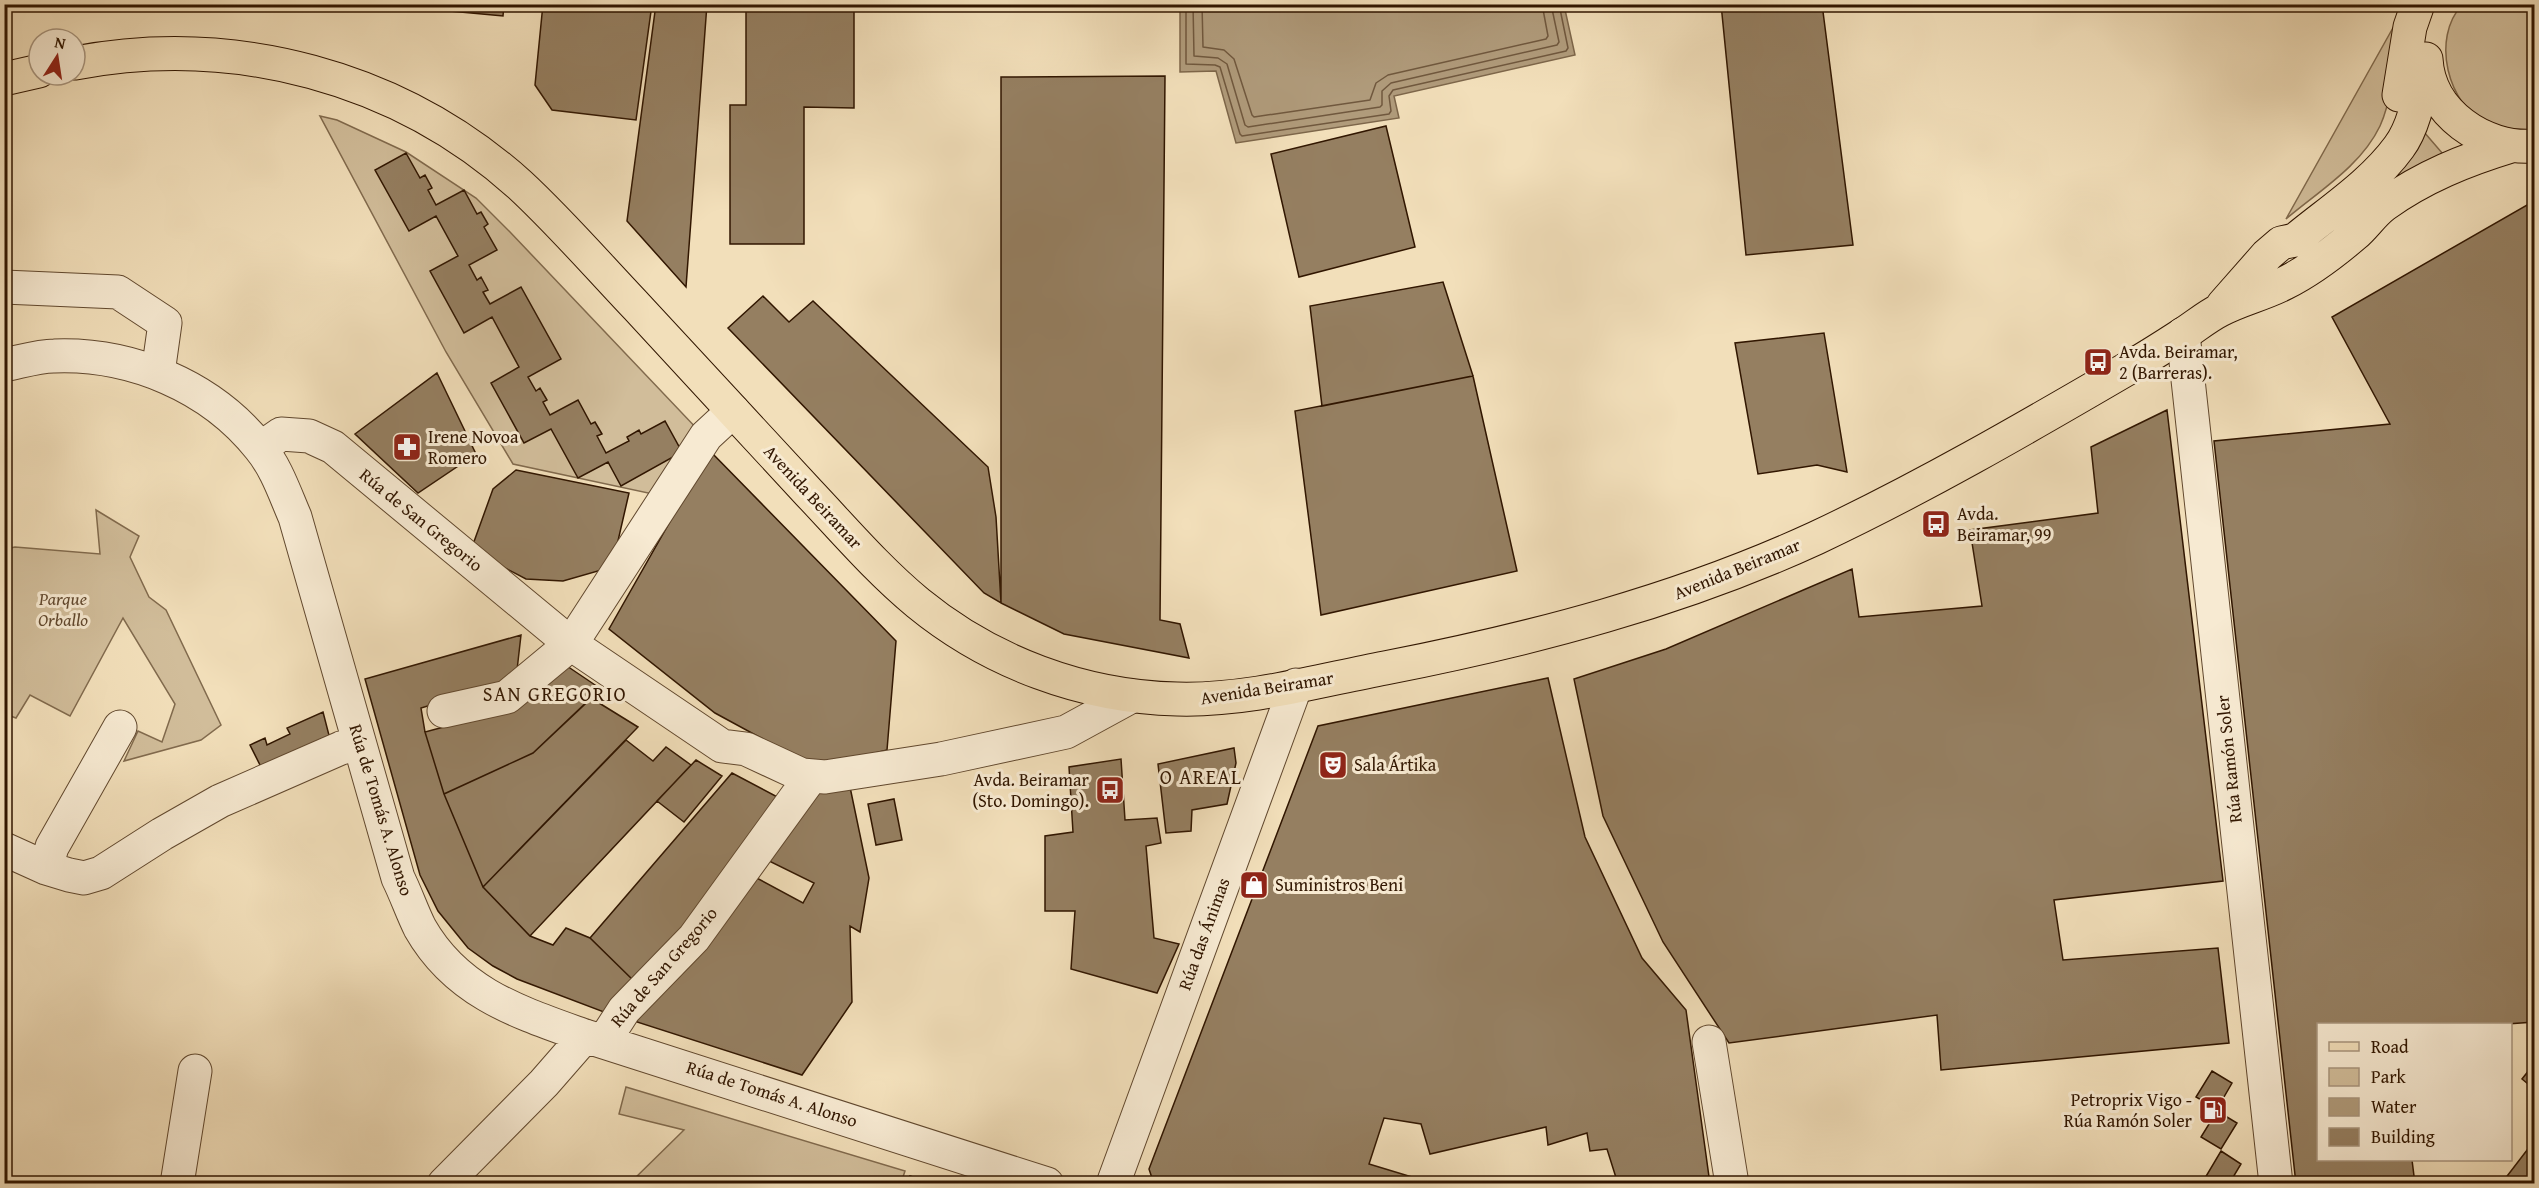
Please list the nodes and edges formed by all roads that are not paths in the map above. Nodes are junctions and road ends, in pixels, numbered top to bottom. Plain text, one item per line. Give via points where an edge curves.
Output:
1 (2418, 4) edge
2 (2436, 4) edge
3 (87, 61) edge
4 (2426, 63) junction
5 (27, 74) edge
6 (4, 79) edge
7 (2515, 155) edge
8 (2281, 243) junction
9 (4, 287) edge
10 (2218, 311) junction
11 (2183, 334) junction
12 (4, 365) edge
13 (158, 373) junction
14 (733, 411) junction
15 (261, 448) junction
16 (572, 644) junction
17 (1296, 685) junction
18 (1132, 696) junction
19 (444, 711) dead end
20 (120, 727) dead end
21 (359, 743) junction
22 (810, 778) junction
23 (4, 849) edge
24 (46, 868) junction
25 (594, 1038) junction
26 (1709, 1042) dead end
27 (195, 1071) dead end
28 (177, 1184) edge
29 (444, 1184) edge
30 (1047, 1184) edge
31 (1113, 1184) edge
32 (1732, 1184) edge
33 (2276, 1184) edge

1 - 8 main road via 2396,105 2380,142 2354,176 2289,231
2 - 4 main road via 2425,39
3 - 14 main road, Avenida Beiramar via 166,52 263,60 349,82 401,104 460,139 520,185
4 - 7 main road via 2437,94 2457,120
4 - 8 main road, Avenida Beiramar via 2416,108 2400,146 2373,175 2295,240
5 - 6 main road
7 - 10 main road, Avenida Beiramar via 2427,178 2376,211 2361,230 2289,281
8 - 10 main road, Avenida Beiramar
9 - 13 street via 118,292 165,322
10 - 11 main road, Avenida Beiramar
11 - 17 main road, Avenida Beiramar via 1906,492 1812,539 1688,590 1612,615 1505,642
11 - 33 street, Rúa Ramón Soler
12 - 13 street, Rúa de Tomás A. Alonso via 51,356 94,356
13 - 15 street, Rúa de Tomás A. Alonso via 210,403
14 - 16 street via 706,436
14 - 18 main road, Avenida Beiramar via 853,540 923,607 1004,658 1066,681
15 - 16 street, Rúa de San Gregorio via 281,434 309,436 333,447
15 - 21 street, Rúa de Tomás A. Alonso via 295,517
16 - 19 street via 507,697
16 - 22 street, Rúa de San Gregorio via 722,746 746,750
17 - 18 main road, Avenida Beiramar via 1209,699
17 - 31 street, Rúa das Ánimas
18 - 22 street, Rúa de San Gregorio via 1066,732 941,759
20 - 24 street via 52,847
21 - 24 street via 220,801 101,873 84,878
21 - 25 street, Rúa de Tomás A. Alonso via 398,878 420,927 445,962 475,989 517,1011
22 - 25 street, Rúa de San Gregorio via 694,938
23 - 24 street
25 - 29 street, Rúa de San Gregorio
25 - 30 street, Rúa de Tomás A. Alonso
26 - 32 street
27 - 28 street

